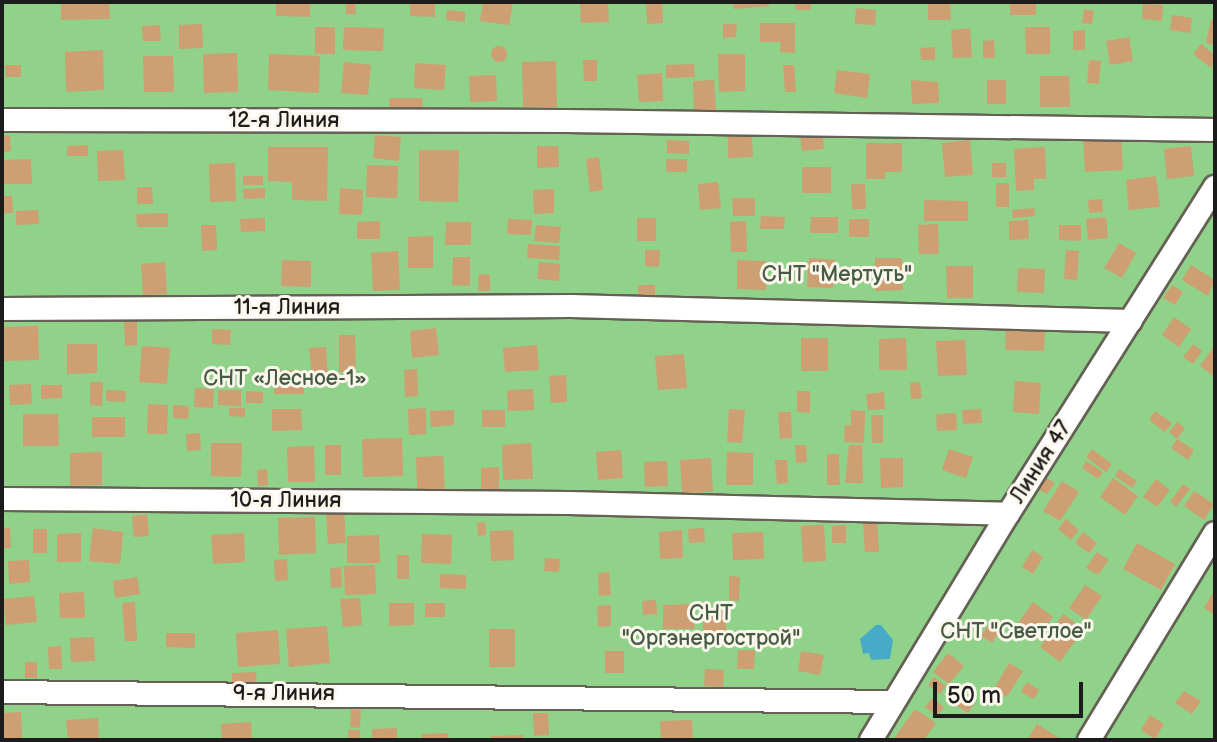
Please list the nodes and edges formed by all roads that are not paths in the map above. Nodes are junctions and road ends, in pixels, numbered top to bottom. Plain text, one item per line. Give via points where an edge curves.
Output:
1 (2, 120) edge
2 (1215, 130) edge
3 (1215, 187) edge
4 (2, 309) edge
5 (1131, 321) junction
6 (2, 499) edge
7 (1008, 514) junction
8 (1215, 533) edge
9 (2, 692) edge
10 (893, 702) junction
11 (871, 740) edge
12 (1089, 740) edge

1 - 2 street, 12-я Линия
3 - 5 street, Линия 47
4 - 5 street, 11-я Линия via 571,306
5 - 7 street, Линия 47
6 - 7 street, 10-я Линия via 569,503
7 - 10 street, Линия 47
8 - 12 street
9 - 10 street, 9-я Линия
10 - 11 street, Линия 47

